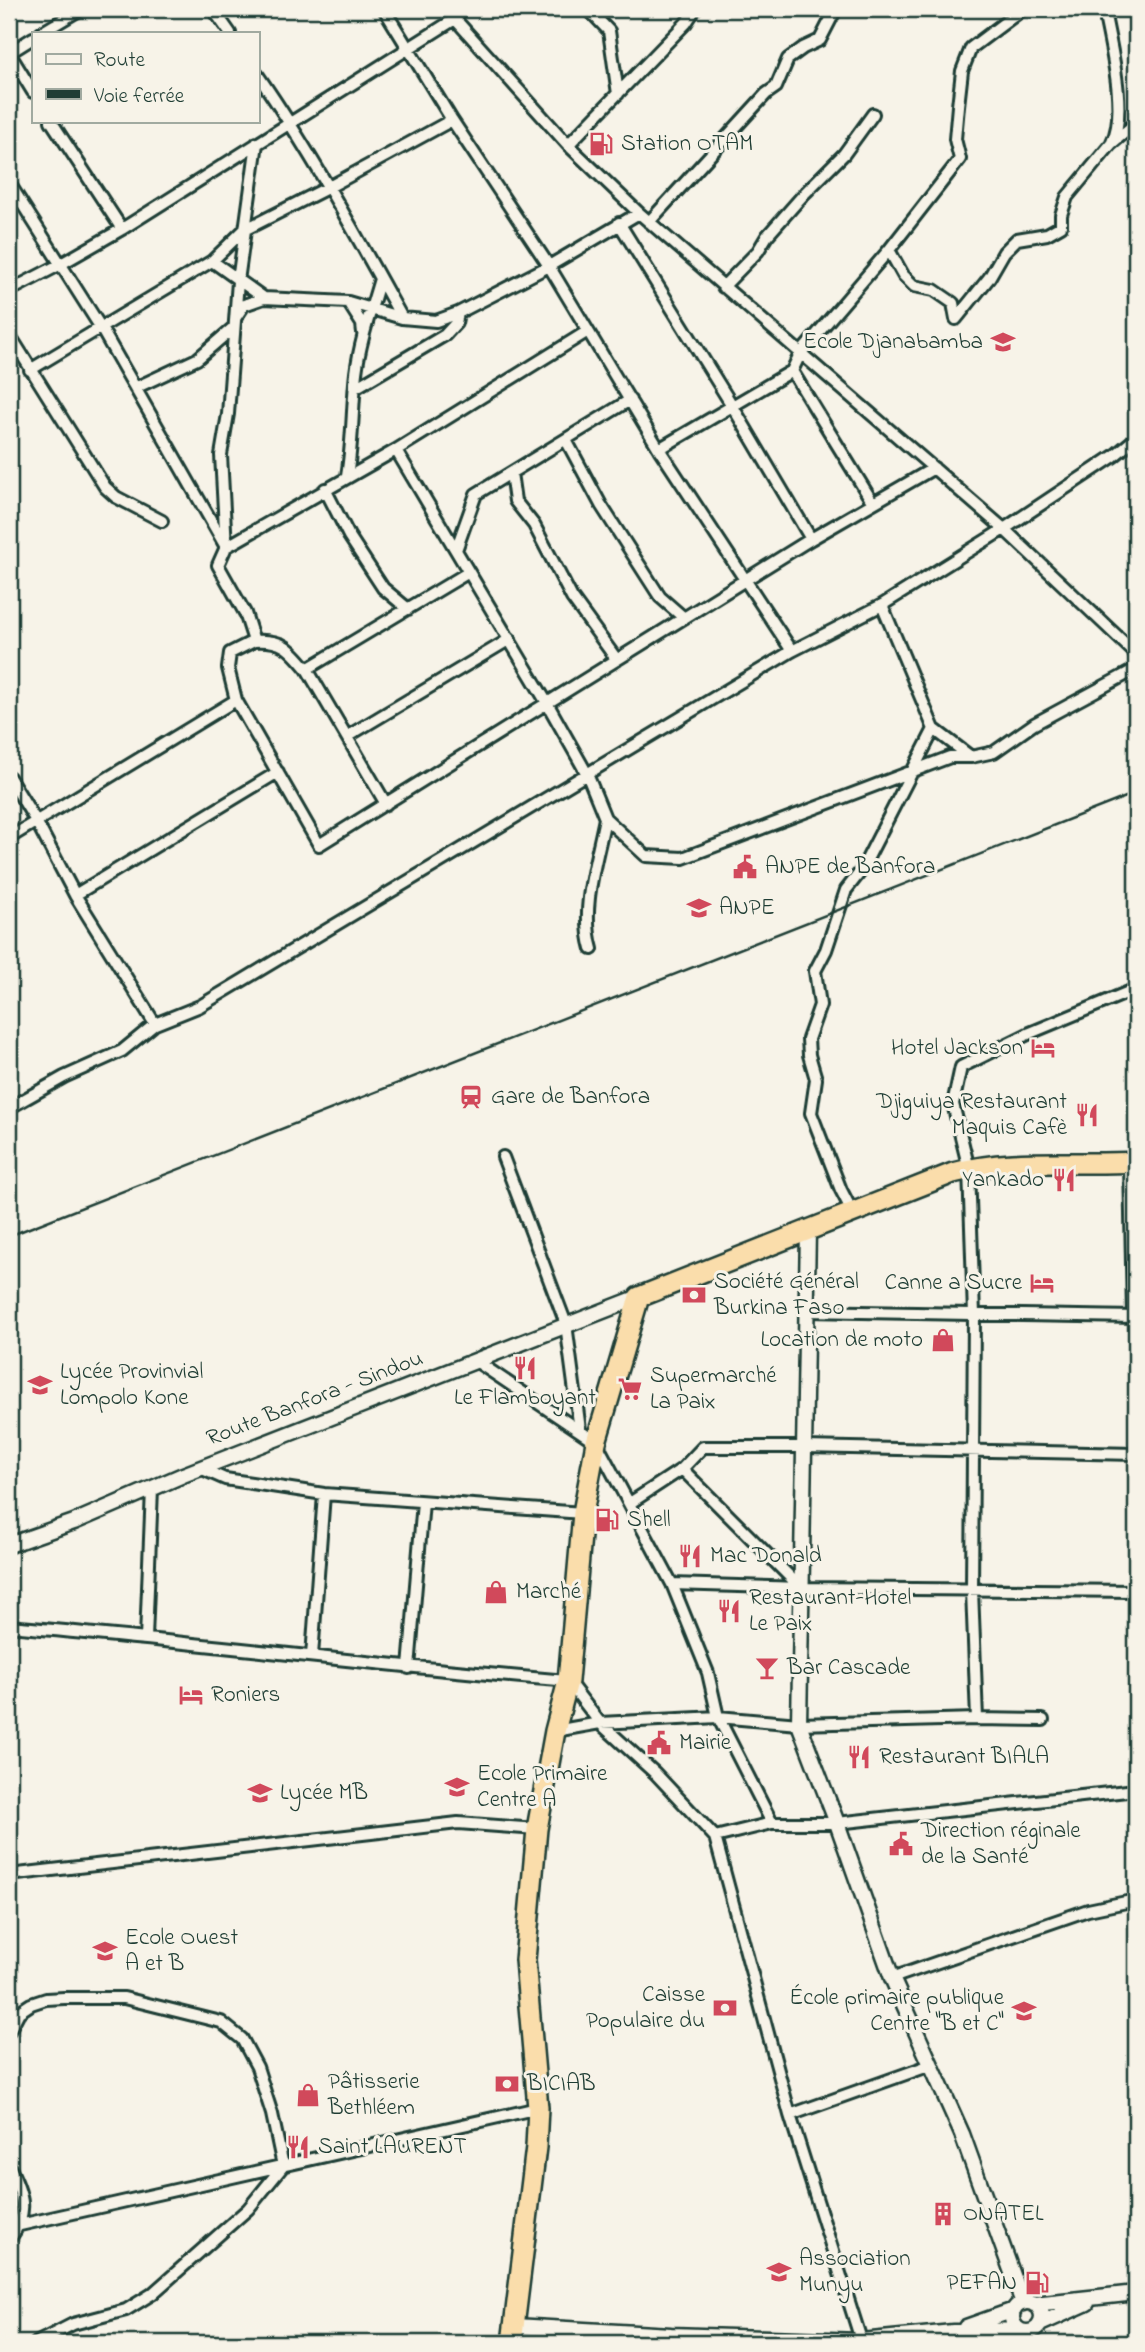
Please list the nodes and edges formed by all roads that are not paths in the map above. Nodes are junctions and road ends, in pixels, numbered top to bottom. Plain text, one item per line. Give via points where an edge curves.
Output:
1 (81, 9) edge
2 (213, 9) edge
3 (384, 9) edge
4 (446, 9) edge
5 (588, 9) edge
6 (687, 9) edge
7 (695, 9) edge
8 (836, 9) edge
9 (1006, 9) edge
10 (1023, 9) edge
11 (1108, 9) edge
12 (455, 19) junction
13 (1004, 21) junction
14 (686, 23) junction
15 (43, 32) edge
16 (229, 32) edge
17 (32, 39) edge
18 (409, 48) junction
19 (259, 77) edge
20 (32, 90) edge
21 (618, 94) junction
22 (873, 114) dead end
23 (452, 120) junction
24 (52, 122) edge
25 (1136, 123) edge
26 (291, 124) junction
27 (257, 143) junction
28 (1111, 144) junction
29 (568, 145) junction
30 (9, 183) edge
31 (329, 187) junction
32 (639, 213) junction
33 (649, 222) junction
34 (619, 223) junction
35 (122, 229) junction
36 (244, 230) junction
37 (889, 250) junction
38 (212, 261) junction
39 (61, 264) junction
40 (549, 266) junction
41 (380, 279) junction
42 (238, 281) junction
43 (723, 286) junction
44 (9, 291) edge
45 (264, 298) junction
46 (348, 302) junction
47 (372, 309) junction
48 (458, 313) junction
49 (402, 318) junction
50 (234, 323) junction
51 (101, 328) junction
52 (588, 331) junction
53 (9, 334) edge
54 (363, 335) junction
55 (800, 354) junction
56 (30, 370) junction
57 (792, 371) junction
58 (135, 388) junction
59 (355, 388) junction
60 (629, 400) junction
61 (733, 407) junction
62 (1136, 438) edge
63 (566, 440) junction
64 (659, 449) junction
65 (396, 450) junction
66 (934, 468) junction
67 (511, 473) junction
68 (347, 476) junction
69 (325, 489) junction
70 (873, 503) junction
71 (162, 521) dead end
72 (1004, 529) junction
73 (811, 539) junction
74 (226, 547) junction
75 (456, 551) junction
76 (469, 572) junction
77 (745, 581) junction
78 (882, 605) junction
79 (408, 609) junction
80 (684, 618) junction
81 (510, 639) junction
82 (254, 641) junction
83 (792, 651) junction
84 (1136, 654) edge
85 (617, 660) junction
86 (307, 669) junction
87 (1136, 669) edge
88 (236, 701) junction
89 (547, 703) junction
90 (934, 729) junction
91 (348, 736) junction
92 (971, 757) junction
93 (914, 771) junction
94 (278, 772) junction
95 (587, 774) junction
96 (9, 777) edge
97 (386, 804) junction
98 (605, 818) junction
99 (36, 821) junction
100 (9, 838) edge
101 (75, 895) junction
102 (592, 949) dead end
103 (1136, 989) edge
104 (155, 1024) junction
105 (9, 1108) edge
106 (503, 1157) dead end
107 (1133, 1162) edge
108 (969, 1169) junction
109 (853, 1213) junction
110 (807, 1231) junction
111 (639, 1297) junction
112 (806, 1311) junction
113 (974, 1315) junction
114 (1135, 1317) edge
115 (566, 1324) junction
116 (476, 1362) junction
117 (580, 1430) junction
118 (596, 1442) junction
119 (804, 1447) junction
120 (974, 1452) junction
121 (1136, 1454) edge
122 (200, 1468) junction
123 (682, 1469) junction
124 (152, 1489) junction
125 (324, 1494) junction
126 (423, 1502) junction
127 (630, 1503) junction
128 (583, 1513) junction
129 (9, 1545) edge
130 (672, 1584) junction
131 (801, 1588) junction
132 (972, 1590) junction
133 (1136, 1591) edge
134 (9, 1626) edge
135 (146, 1638) junction
136 (312, 1656) junction
137 (409, 1668) junction
138 (568, 1681) junction
139 (718, 1717) junction
140 (977, 1719) junction
141 (1043, 1720) dead end
142 (600, 1723) junction
143 (799, 1724) junction
144 (555, 1731) junction
145 (1136, 1790) edge
146 (772, 1823) junction
147 (837, 1824) junction
148 (537, 1829) junction
149 (715, 1836) junction
150 (9, 1875) edge
151 (1136, 1900) edge
152 (891, 1978) junction
153 (9, 2031) edge
154 (931, 2065) junction
155 (538, 2108) junction
156 (790, 2115) junction
157 (9, 2166) edge
158 (283, 2166) junction
159 (20, 2225) junction
160 (9, 2240) edge
161 (1136, 2293) edge
162 (1098, 2298) junction
163 (1024, 2306) junction
164 (953, 2332) junction
165 (1032, 2332) edge
166 (513, 2334) edge
167 (909, 2340) edge
168 (862, 2342) edge
169 (36, 2343) edge

1 - 15 street
2 - 16 street
3 - 18 street
4 - 12 street
5 - 21 street via 609,31
6 - 14 street
7 - 14 street
8 - 33 street via 820,40 788,59 776,87
9 - 13 street
10 - 13 street
11 - 28 street via 1118,104 1117,132
12 - 18 street
12 - 29 street
13 - 37 street via 971,48 962,72 955,139 960,159
14 - 21 street
17 - 20 street via 9,53
18 - 23 street
18 - 26 street
19 - 26 street
21 - 29 street
22 - 43 street via 844,154
23 - 31 street
23 - 40 street
24 - 35 street
25 - 28 street
26 - 27 street
26 - 31 street
27 - 35 street
27 - 36 street
28 - 37 street via 1067,197 1061,226 1047,234 1017,239 956,319 953,303 934,290 914,286
29 - 32 street
30 - 39 street
31 - 36 street
31 - 41 street
32 - 33 street
32 - 34 street
33 - 43 street
34 - 40 street
34 - 61 street
35 - 39 street
36 - 38 street
36 - 42 street
37 - 55 street
38 - 42 street
38 - 51 street
39 - 44 street
39 - 51 street
40 - 48 street
40 - 52 street
41 - 47 street
41 - 49 street
42 - 45 street
42 - 50 street
43 - 55 street
45 - 46 street
45 - 50 street via 244,305
46 - 47 street
46 - 54 street via 362,324
47 - 49 street
47 - 54 street
48 - 49 street via 436,321
48 - 59 street via 456,323 444,334
50 - 58 street via 197,359
50 - 74 street via 221,455
51 - 56 street
51 - 58 street
52 - 60 street
52 - 65 street
53 - 56 street
54 - 59 street
55 - 57 street
55 - 66 street
56 - 71 street via 105,487 135,509
57 - 61 street
57 - 70 street
58 - 74 street
59 - 68 street
60 - 63 street
60 - 64 street
61 - 64 street
61 - 73 street
62 - 72 street
63 - 67 street
63 - 80 street via 660,597
64 - 77 street
65 - 68 street
65 - 75 street
66 - 70 street
66 - 72 street
67 - 75 street via 476,494
67 - 85 street via 516,500 572,598
68 - 69 street
69 - 74 street
69 - 79 street via 383,587
70 - 73 street
72 - 78 street
72 - 84 street
73 - 77 street
74 - 82 street via 218,565 245,613
75 - 76 street
76 - 79 street
76 - 81 street
77 - 80 street
77 - 83 street
78 - 83 street
78 - 90 street
79 - 86 street
80 - 85 street
81 - 89 street
81 - 91 street
82 - 86 street via 283,645
82 - 88 street via 230,653 228,668
83 - 95 street
85 - 89 street
86 - 91 street
87 - 92 street via 1034,724 994,752
88 - 94 street
88 - 99 street
89 - 95 street
89 - 97 street
90 - 92 street
90 - 93 street
91 - 97 street
92 - 93 street via 950,757
93 - 98 street via 683,858 646,856
93 - 109 street via 861,871 846,890 815,971 820,1005 808,1039 816,1079 811,1113
94 - 97 street via 319,845
94 - 101 street
95 - 98 street
95 - 104 street via 200,1006
96 - 99 street
98 - 102 street via 587,912
99 - 100 street
99 - 101 street
101 - 104 street
103 - 108 street via 961,1067 953,1104
104 - 105 street via 122,1051
106 - 115 street
107 - 108 highway via 1025,1163
107 - 114 street
108 - 109 highway
108 - 113 street
109 - 110 highway
110 - 111 highway
110 - 112 main road
111 - 115 main road, Route Banfora - Sindou
111 - 118 highway
112 - 113 street
112 - 119 main road
113 - 114 street
113 - 120 street
115 - 116 main road, Route Banfora - Sindou
115 - 117 street
116 - 117 street
116 - 122 main road, Route Banfora - Sindou
117 - 118 street
118 - 127 street
118 - 128 highway
119 - 120 street
119 - 123 street via 703,1447
119 - 131 main road
120 - 121 street
120 - 132 street
122 - 124 main road, Route Banfora - Sindou
122 - 125 street via 225,1479
123 - 127 street
123 - 131 street
124 - 129 main road, Route Banfora - Sindou
124 - 135 street
125 - 126 street
125 - 136 street
126 - 128 street
126 - 137 street
127 - 130 street
128 - 138 highway
130 - 131 street
130 - 139 street via 708,1673
131 - 132 street
131 - 143 main road
132 - 133 street
132 - 140 street
134 - 135 street
135 - 136 street
136 - 137 street
137 - 138 street
138 - 142 street
138 - 144 highway
139 - 142 street
139 - 143 street
139 - 146 street
140 - 141 street
140 - 143 street
142 - 144 street
142 - 149 street
143 - 147 main road
144 - 148 highway
145 - 147 street
146 - 147 street
146 - 149 street
147 - 152 main road
148 - 150 street via 458,1823
148 - 155 highway via 525,1959
149 - 156 street
151 - 152 street via 1088,1910
152 - 154 main road
153 - 158 street via 19,2012 31,2004 64,1997 124,1998 221,2022 242,2039 257,2067
154 - 156 street
154 - 163 main road via 962,2134
155 - 158 street
155 - 166 highway
156 - 168 street
157 - 159 street via 23,2209
158 - 159 street
158 - 169 street via 248,2209 152,2294 125,2310 73,2324
159 - 160 street
161 - 162 main road
162 - 163 main road
162 - 165 main road
163 - 164 main road
163 - 165 main road via 1041,2313
163 - 165 main road via 1013,2323
164 - 165 main road
164 - 167 main road
166 - 168 main road
167 - 168 main road

